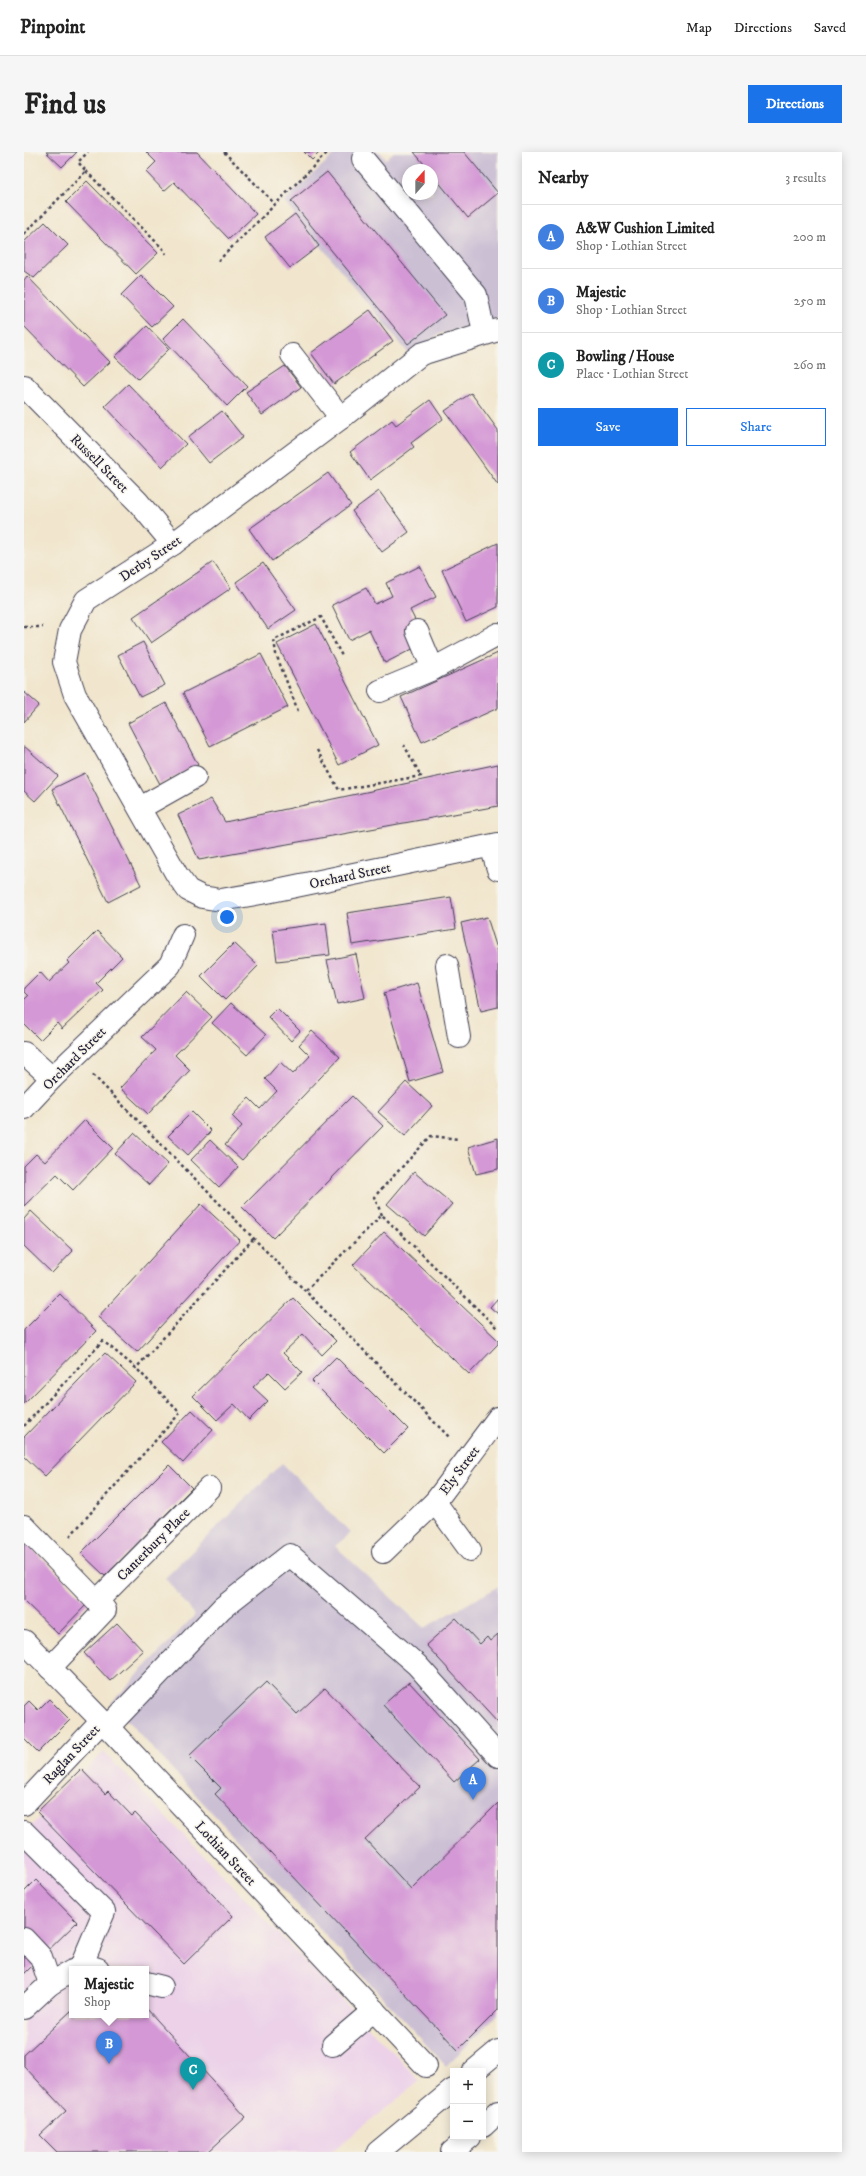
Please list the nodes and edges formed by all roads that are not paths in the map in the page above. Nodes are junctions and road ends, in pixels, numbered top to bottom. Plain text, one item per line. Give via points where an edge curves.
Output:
1 (363, 159) dead end
2 (491, 331) edge
3 (292, 355) dead end
4 (24, 386) edge
5 (341, 418) junction
6 (173, 544) junction
7 (417, 631) dead end
8 (498, 634) edge
9 (433, 669) junction
10 (380, 691) dead end
11 (195, 777) dead end
12 (140, 808) junction
13 (495, 845) edge
14 (498, 869) edge
15 (202, 897) joint
16 (183, 935) dead end
17 (447, 965) dead end
18 (459, 1037) dead end
19 (24, 1053) edge
20 (52, 1078) junction
21 (24, 1108) edge
22 (498, 1418) edge
23 (209, 1488) dead end
24 (435, 1502) junction
25 (24, 1526) edge
26 (470, 1550) dead end
27 (383, 1552) dead end
28 (97, 1601) junction
29 (24, 1641) edge
30 (50, 1668) junction
31 (105, 1724) junction
32 (498, 1756) edge
33 (24, 1804) edge
34 (24, 1832) edge
35 (31, 1950) edge
36 (83, 1966) edge
37 (69, 1974) edge
38 (50, 1984) junction
39 (24, 2008) edge
40 (374, 2010) junction
41 (333, 2045) dead end
42 (498, 2051) edge
43 (426, 2066) dead end
44 (478, 2068) edge
45 (450, 2092) edge
46 (498, 2112) edge
47 (486, 2123) edge
48 (466, 2140) edge
49 (378, 2152) edge
50 (452, 2152) edge

1 - 2 street via 476,295
2 - 5 street, Derby Street via 421,354
3 - 5 street
4 - 6 street, Russell Street via 138,502
5 - 6 street, Derby Street
6 - 12 street, Derby Street via 86,600 70,630 64,662 74,695
7 - 9 street
8 - 9 street
9 - 10 street
11 - 12 street
12 - 15 street, Derby Street via 177,875 188,890
13 - 14 street
13 - 15 street, Orchard Street via 267,892 221,900
16 - 20 street, Orchard Street via 170,965
17 - 18 street
19 - 20 street
20 - 21 street, Orchard Street
22 - 24 street, Ely Street
23 - 28 street, Canterbury Place
24 - 26 street, Ely Street
24 - 27 street, Ely Street
25 - 28 street
28 - 30 street via 105,1610
29 - 30 street, Lothian Street
30 - 31 street, Lothian Street
31 - 32 street, Raglan Street via 222,1608 290,1555 417,1665
31 - 33 street, Raglan Street
31 - 40 street, Lothian Street
34 - 36 street via 104,1912
35 - 38 street
37 - 38 street
38 - 39 street
40 - 41 street
40 - 43 street, Lothian Street
42 - 44 street
45 - 49 street
46 - 47 street
48 - 50 street

